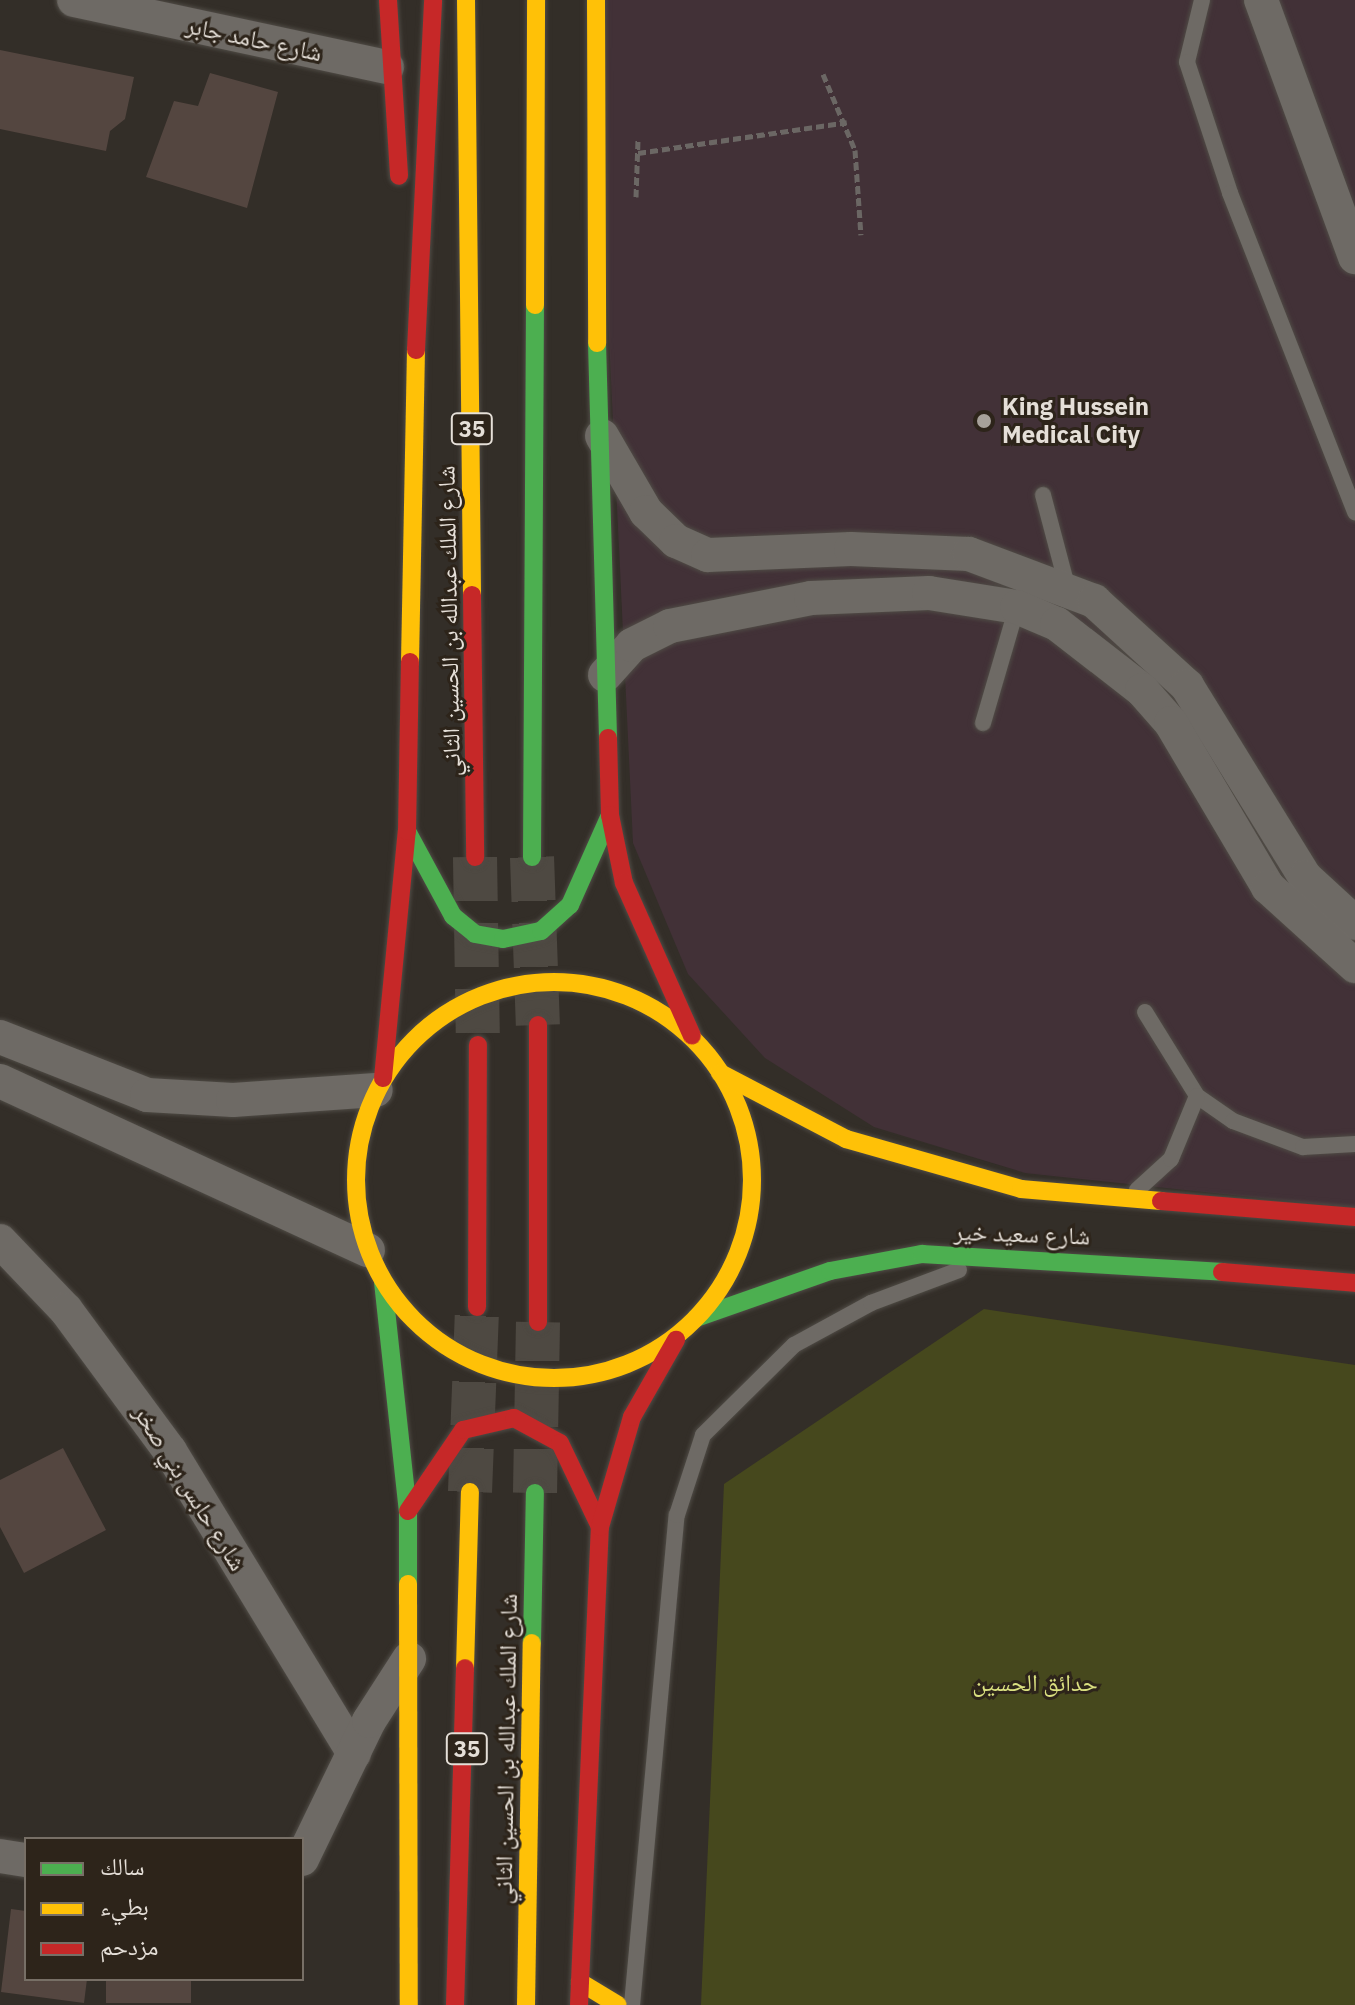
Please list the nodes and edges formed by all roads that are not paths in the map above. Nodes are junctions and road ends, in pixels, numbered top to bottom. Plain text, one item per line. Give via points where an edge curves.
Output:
1 (74, 0) edge
2 (388, 0) edge
3 (433, 0) edge
4 (466, 0) edge
5 (536, 0) edge
6 (596, 0) edge
7 (618, 0) edge
8 (1202, 0) edge
9 (1261, 0) edge
10 (595, 64) junction
11 (387, 67) junction
12 (418, 235) junction
13 (1355, 257) edge
14 (600, 431) junction
15 (1043, 495) dead end
16 (1355, 512) edge
17 (1067, 586) junction
18 (1017, 607) junction
19 (605, 675) junction
20 (983, 723) dead end
21 (610, 815) junction
22 (407, 831) junction
23 (475, 857) tunnel mouth
24 (532, 857) tunnel mouth
25 (1355, 923) edge
26 (1355, 966) edge
27 (1145, 1012) dead end
28 (538, 1025) tunnel mouth
29 (0, 1037) edge
30 (693, 1039) junction
31 (478, 1045) tunnel mouth
32 (720, 1073) junction
33 (0, 1081) edge
34 (379, 1084) junction
35 (1197, 1096) junction
36 (1355, 1144) edge
37 (1125, 1200) junction
38 (1355, 1217) edge
39 (0, 1241) edge
40 (368, 1250) junction
41 (1003, 1254) junction
42 (383, 1282) junction
43 (1355, 1283) edge
44 (477, 1307) tunnel mouth
45 (696, 1318) junction
46 (538, 1322) tunnel mouth
47 (679, 1334) junction
48 (470, 1492) tunnel mouth
49 (535, 1493) tunnel mouth
50 (408, 1511) junction
51 (600, 1527) junction
52 (409, 1659) junction
53 (354, 1754) junction
54 (304, 1855) edge
55 (0, 1856) edge
56 (24, 1860) edge
57 (580, 1982) junction
58 (409, 2005) edge
59 (455, 2005) edge
60 (526, 2005) edge
61 (579, 2005) edge
62 (618, 2005) edge
63 (632, 2005) edge

1 - 11 street, شارع حامد جابر
2 - 11 main road
3 - 12 main road
4 - 23 main road, شارع الملك عبدالله بن الحسين الثاني / 35
5 - 24 main road
6 - 10 main road
7 - 10 main road
8 - 16 lane via 1187,62 1230,193
9 - 13 street
10 - 14 main road
11 - 12 main road via 402,189
12 - 22 main road
14 - 17 street via 646,512 676,541 708,555 926,550 969,554
14 - 19 main road
15 - 17 lane
17 - 25 street via 1126,625 1187,686 1280,841
18 - 19 street via 929,593 811,598 670,626 632,645
18 - 20 lane
18 - 26 street via 1057,624 1142,690 1171,723 1268,887
19 - 21 main road
21 - 22 main road via 570,905 549,926 519,938 487,938 463,927
21 - 30 main road via 624,883
22 - 34 main road
27 - 35 lane
28 - 46 main road
29 - 34 street via 147,1095 233,1100
30 - 32 main road
30 - 34 main road via 616,992 528,983 444,1014
31 - 44 main road
32 - 37 main road, شارع سعيد خير via 799,1119 887,1154 1021,1189
32 - 45 main road via 746,1133 752,1199 735,1262
33 - 40 street
34 - 40 main road via 355,1169
35 - 36 lane via 1261,1135 1303,1147
35 - 37 lane via 1171,1159
37 - 38 main road, شارع سعيد خير
39 - 53 street, شارع حابس بني صخر via 66,1310 161,1439
40 - 42 main road
41 - 43 main road, شارع سعيد خير
41 - 45 main road, شارع سعيد خير via 872,1260
41 - 63 lane via 871,1303 794,1345 703,1435 677,1515
42 - 47 main road via 434,1338 478,1362 539,1378 613,1369
42 - 50 main road
45 - 47 main road
47 - 51 main road via 632,1417
48 - 59 main road, شارع الملك عبدالله بن الحسين الثاني / 35
49 - 60 main road, شارع الملك عبدالله بن الحسين الثاني
50 - 51 main road via 463,1430 514,1418 560,1443
50 - 52 main road
51 - 57 main road
52 - 53 street
52 - 58 main road
53 - 54 street
55 - 56 street
57 - 61 main road
57 - 62 main road

